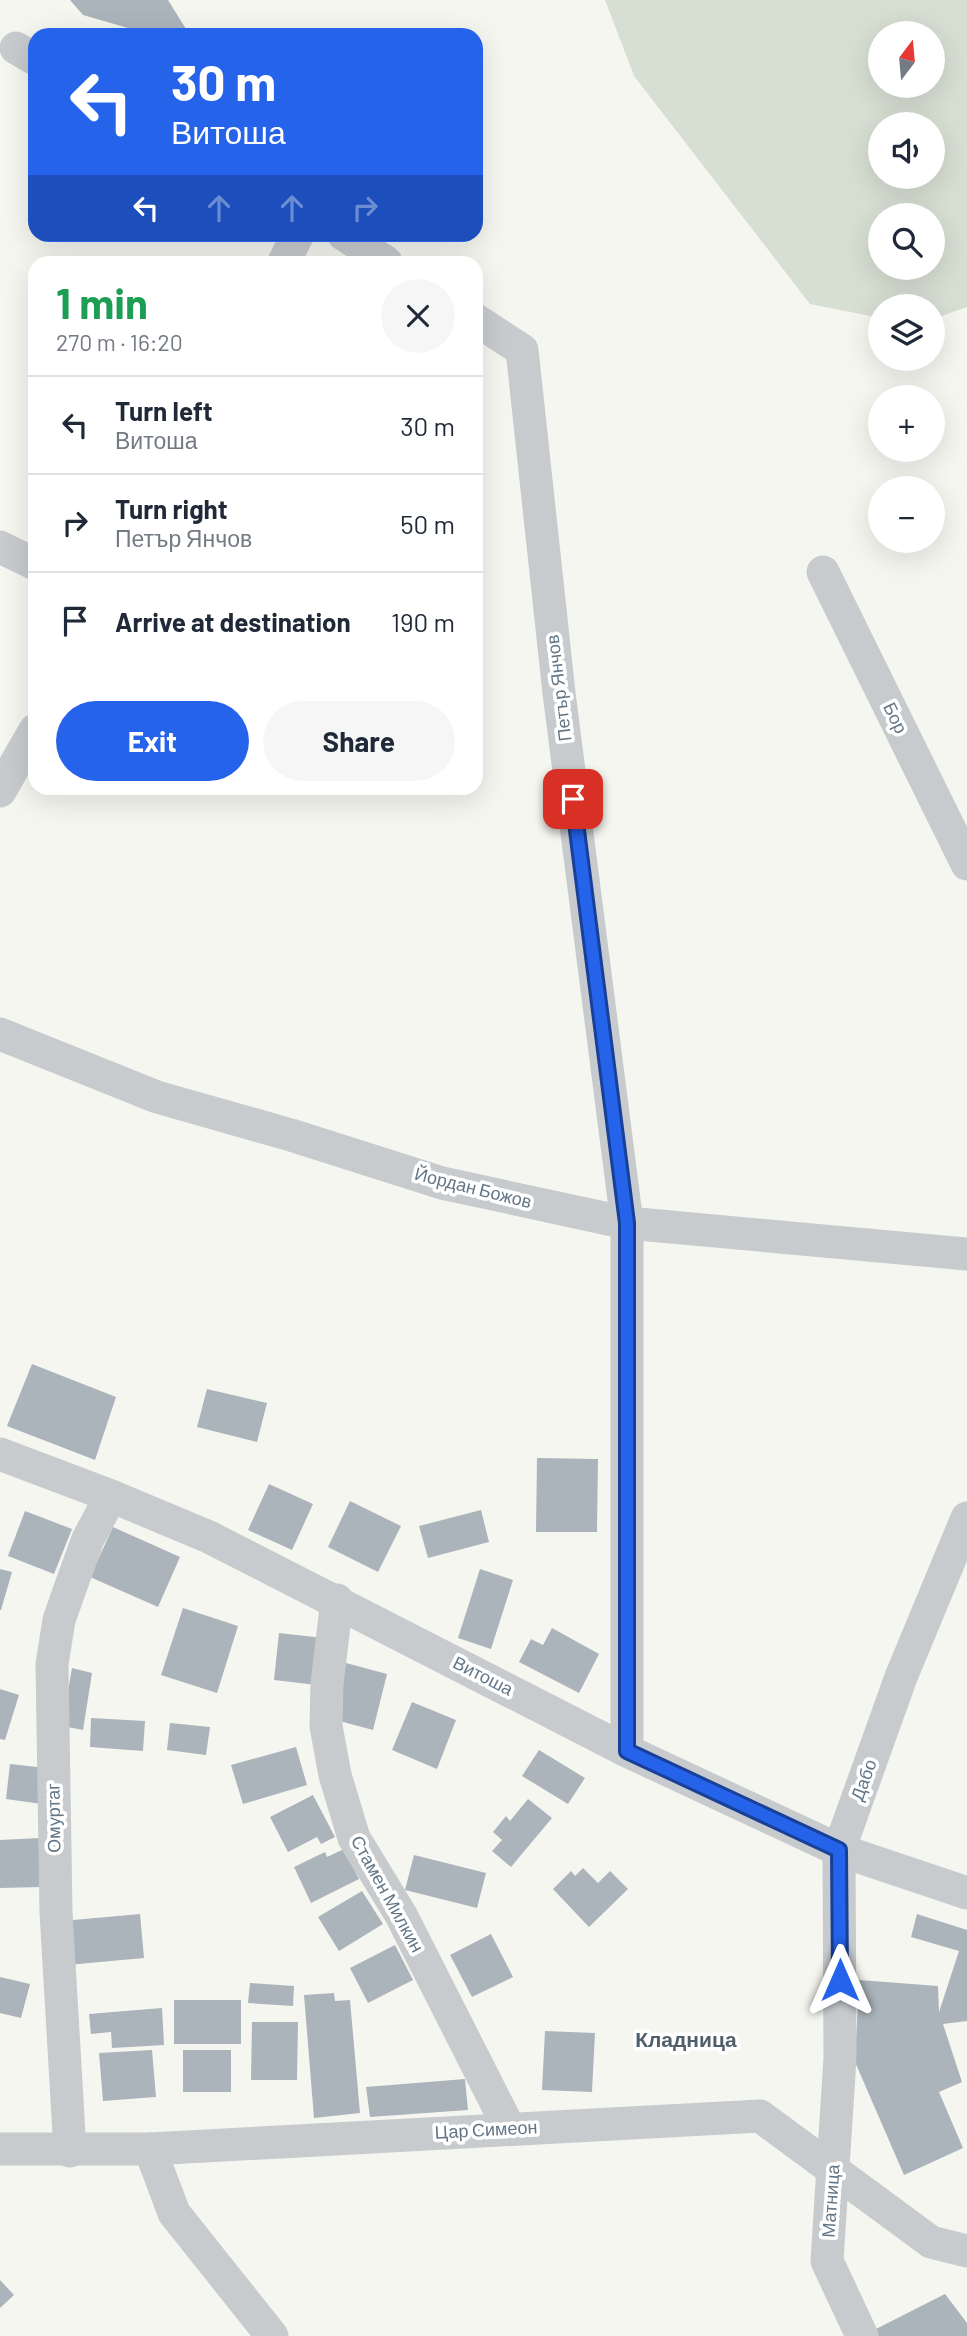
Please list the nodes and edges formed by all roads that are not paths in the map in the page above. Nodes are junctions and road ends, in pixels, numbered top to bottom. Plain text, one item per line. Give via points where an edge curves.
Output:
1 (355, 242) edge
2 (377, 256) edge
3 (483, 324) edge
4 (0, 547) edge
5 (28, 561) edge
6 (823, 572) dead end
7 (28, 742) edge
8 (0, 791) edge
9 (967, 864) edge
10 (0, 1034) edge
11 (627, 1223) junction
12 (967, 1254) edge
13 (0, 1454) edge
14 (111, 1496) junction
15 (967, 1518) edge
16 (957, 1565) edge
17 (337, 1600) junction
18 (627, 1751) junction
19 (839, 1850) junction
20 (967, 1893) edge
21 (840, 2058) joint
22 (509, 2128) junction
23 (0, 2149) edge
24 (150, 2149) junction
25 (70, 2151) junction
26 (833, 2169) junction
27 (967, 2251) edge
28 (272, 2336) edge
29 (862, 2336) edge

1 - 2 street
3 - 11 street, Петър Янчов via 522,349 559,693
4 - 5 street
6 - 9 street, Бор
7 - 8 street
10 - 11 street, Йордан Божов via 158,1097 442,1183
11 - 12 street, Йордан Божов
11 - 18 street, Петър Янчов
13 - 14 street, Витоша
14 - 17 street, Витоша via 209,1537
14 - 25 street, Омуртаг via 72,1583 52,1664 56,1912
15 - 16 street, Дабо
16 - 19 street, Дабо via 901,1677
17 - 18 street, Витоша
17 - 22 street, Стамен Милкин via 326,1726 354,1838 401,1915
18 - 19 street, Витоша
19 - 20 street, Витоша
19 - 21 street, Дабо
21 - 26 street, Матница
22 - 24 street, Цар Симеон
22 - 26 street, Цар Симеон via 760,2116
23 - 25 street, Цар Симеон
24 - 25 street, Цар Симеон
24 - 28 street via 174,2213
26 - 27 street, Цар Симеон via 931,2242
26 - 29 street, Матница via 827,2261

